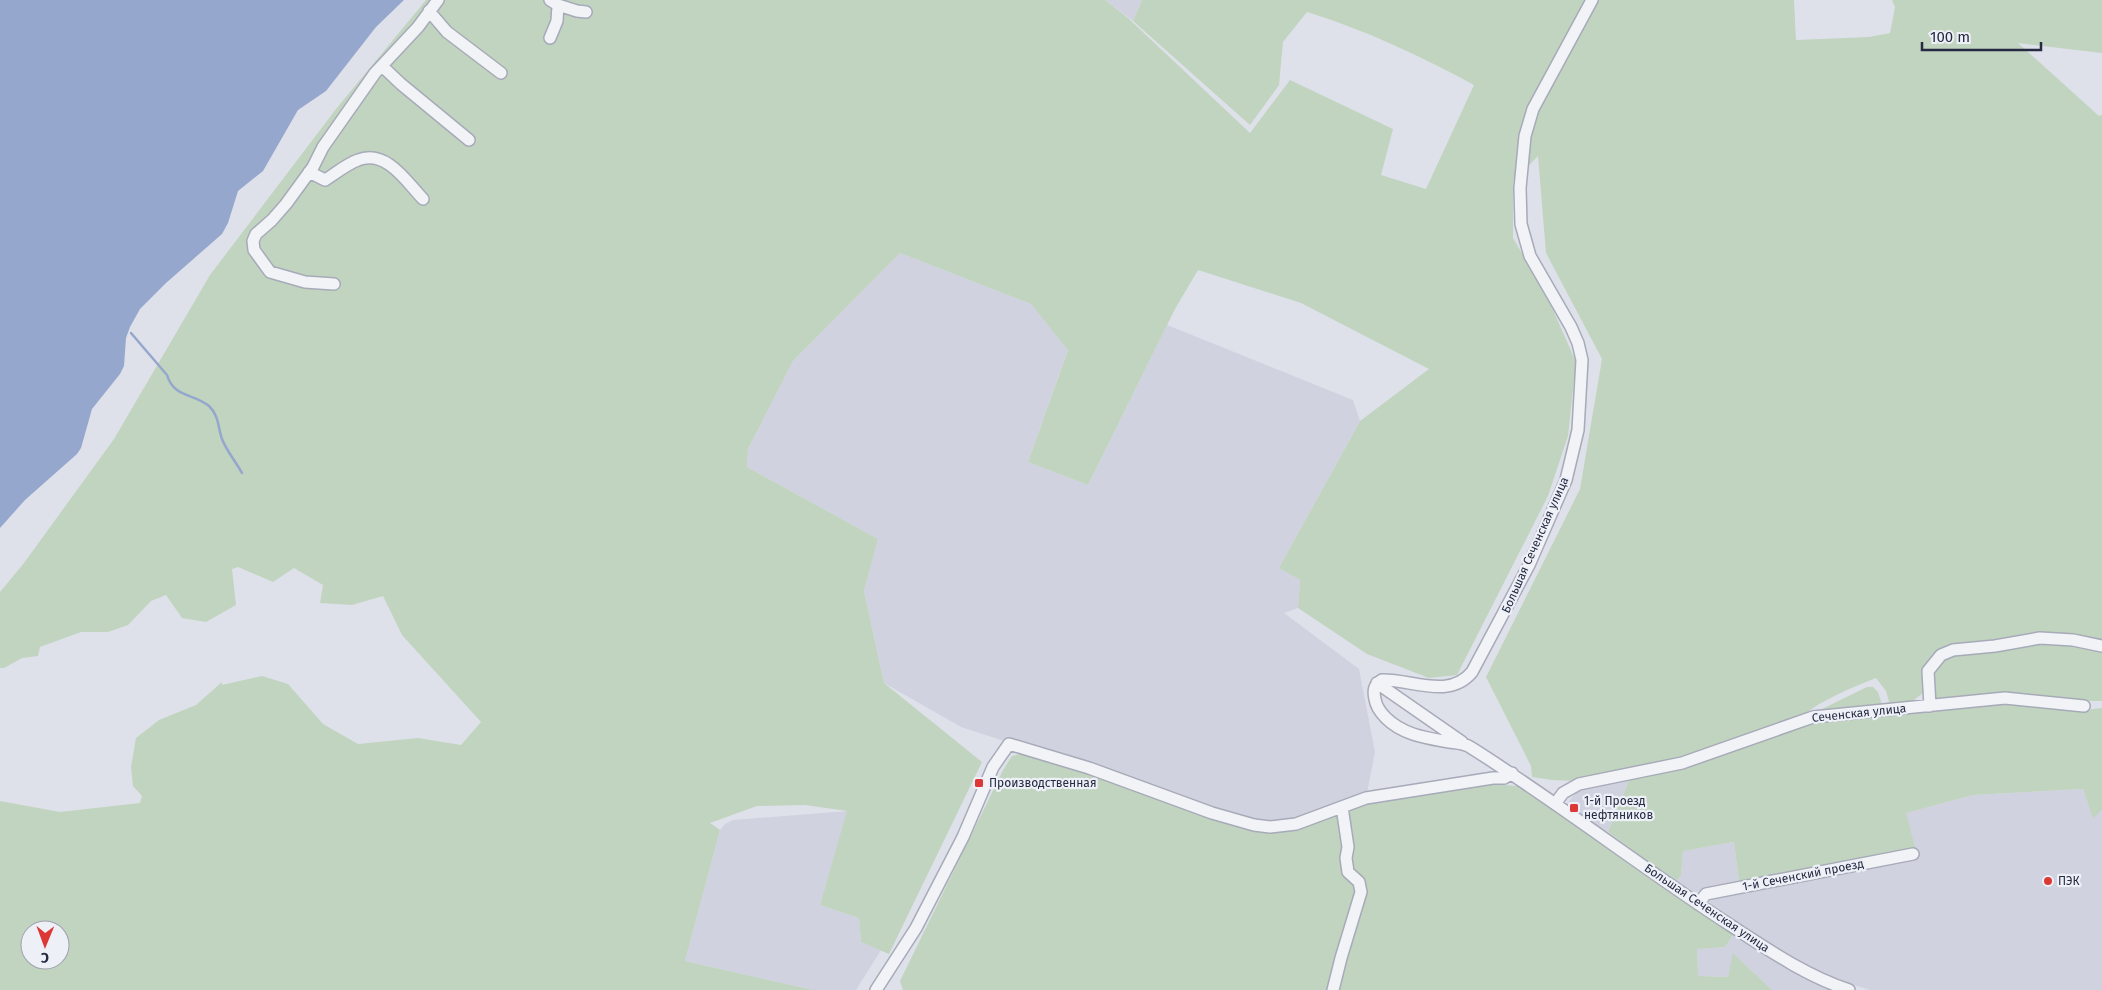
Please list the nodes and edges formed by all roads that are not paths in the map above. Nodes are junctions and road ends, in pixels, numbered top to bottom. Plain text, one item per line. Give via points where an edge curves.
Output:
1 (438, 0) edge
2 (1592, 0) edge
3 (554, 2) edge
4 (429, 11) junction
5 (586, 12) dead end
6 (550, 38) dead end
7 (382, 66) junction
8 (501, 73) dead end
9 (469, 140) dead end
10 (309, 172) junction
11 (423, 198) dead end
12 (334, 284) dead end
13 (2102, 646) edge
14 (1377, 683) junction
15 (1930, 706) junction
16 (2084, 706) dead end
17 (1466, 744) junction
18 (1512, 773) junction
19 (1555, 804) junction
20 (1342, 807) junction
21 (1913, 854) dead end
22 (1698, 904) junction
23 (1831, 987) edge
24 (876, 990) edge
25 (1333, 990) edge
26 (1849, 990) edge

1 - 4 street
2 - 14 street, Большая Сеченская улица via 1533,110 1525,136 1520,188 1521,224 1530,256 1571,327 1582,360 1578,430 1566,480 1515,594 1467,678 1438,687 1390,680
3 - 5 street
3 - 6 street via 556,20
4 - 7 street
4 - 8 street via 447,32
7 - 9 street
7 - 10 street via 327,140
10 - 11 street via 326,180 369,156 387,161
10 - 12 street via 282,209 256,234 252,241 254,250 270,272 305,282
13 - 15 street via 2040,638 1953,650 1941,655 1928,671
14 - 17 street
14 - 17 street, Большая Сеченская улица via 1375,702 1382,714 1398,728 1428,738
15 - 16 street, Сеченская улица via 2005,698
15 - 19 street, Сеченская улица via 1813,717 1682,764 1579,784 1563,793
17 - 18 street, Большая Сеченская улица
18 - 19 street, Большая Сеченская улица
18 - 20 street via 1504,778 1384,795
19 - 22 street, Большая Сеченская улица
20 - 24 street via 1296,824 1254,825 1009,744 993,767 976,809 920,920
20 - 25 street via 1348,872 1359,882 1361,892
21 - 22 street, 1-й Сеченский проезд via 1714,892 1706,894
22 - 23 street, Большая Сеченская улица
23 - 26 street, Большая Сеченская улица

